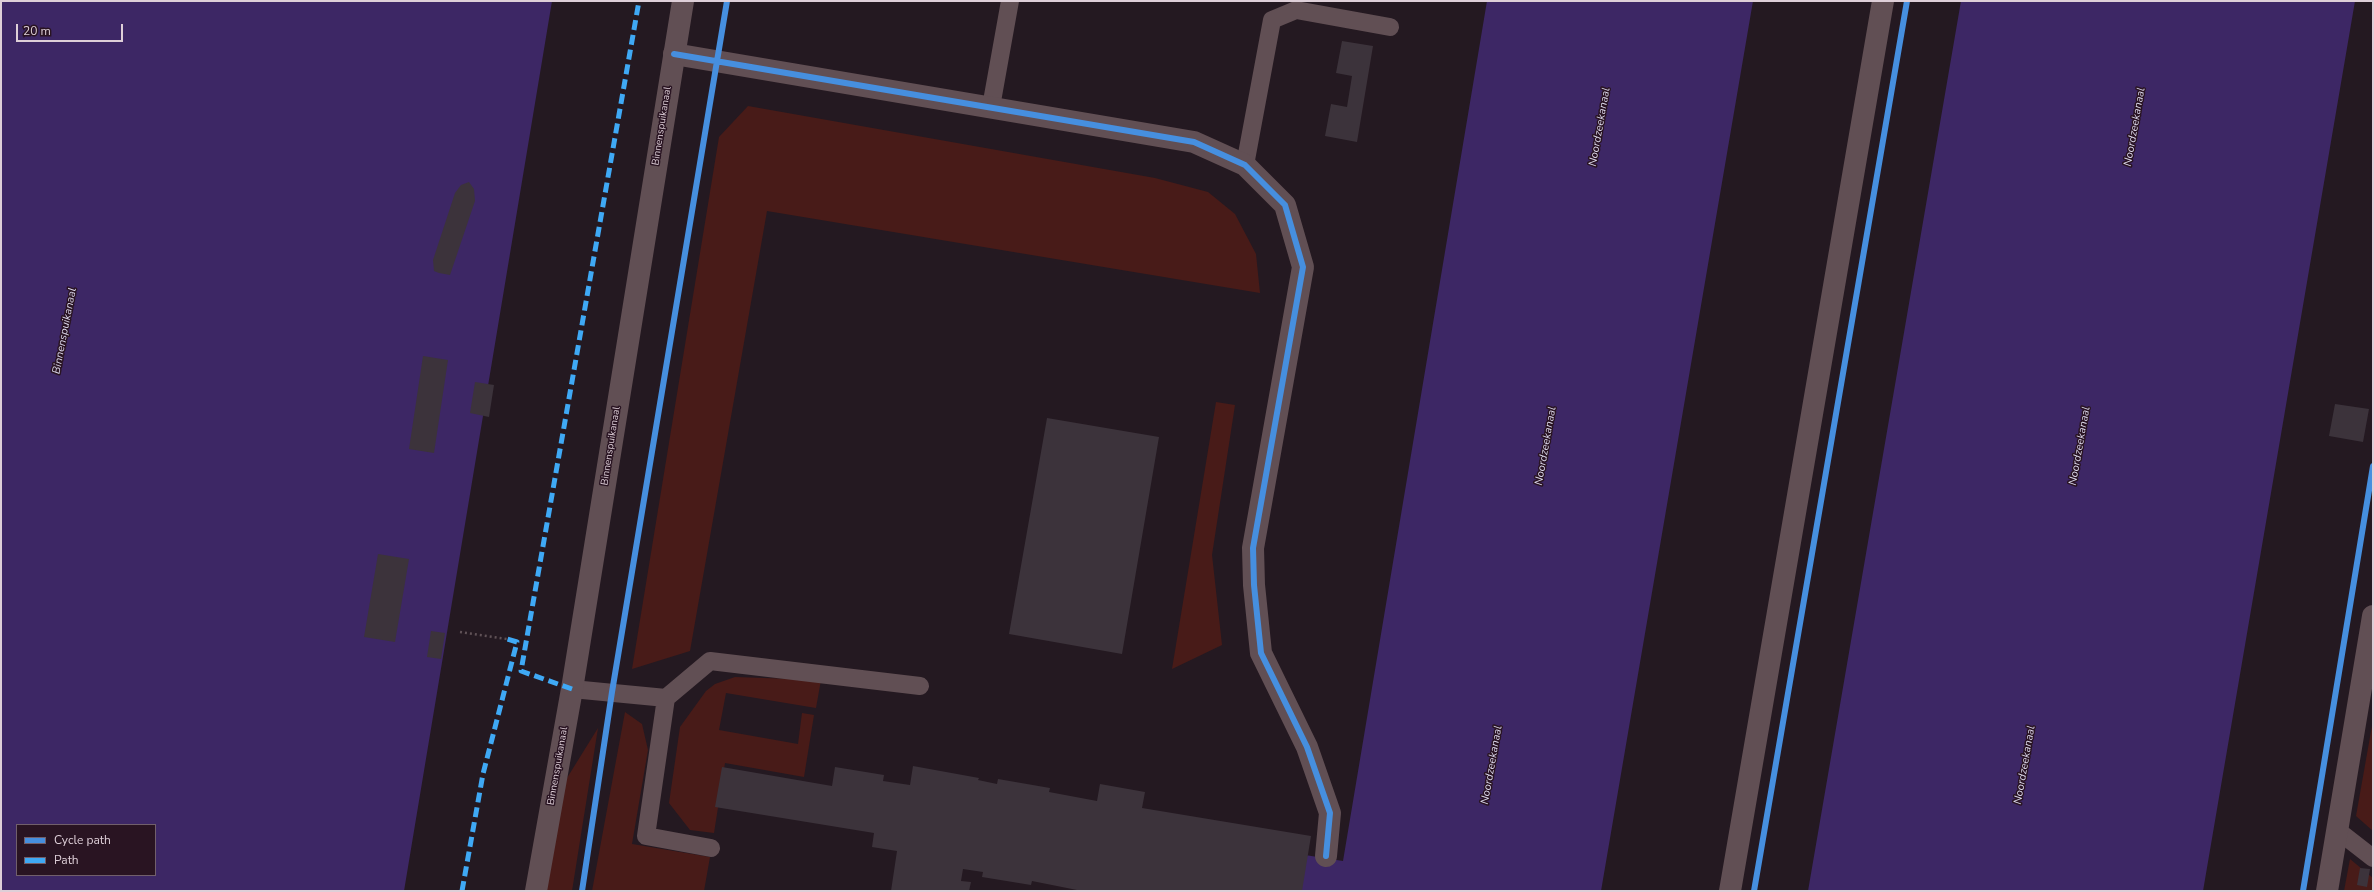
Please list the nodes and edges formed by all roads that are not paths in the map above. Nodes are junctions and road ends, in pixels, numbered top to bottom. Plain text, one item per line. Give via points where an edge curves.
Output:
1 (682, 1) edge
2 (1010, 1) edge
3 (1883, 1) edge
4 (1390, 27) dead end
5 (674, 54) junction
6 (991, 107) junction
7 (1245, 165) junction
8 (2373, 616) edge
9 (920, 686) dead end
10 (572, 689) junction
11 (666, 698) junction
12 (2338, 830) junction
13 (712, 848) dead end
14 (1326, 856) dead end
15 (2373, 858) edge
16 (536, 891) edge
17 (1730, 891) edge
18 (2327, 891) edge

1 - 5 street, Binnenspuikanaal
2 - 6 lane
3 - 17 street
4 - 7 lane via 1296,10 1272,20
5 - 6 street
5 - 10 street, Binnenspuikanaal
6 - 7 street via 1194,142
7 - 14 street via 1285,205 1303,267 1253,548 1254,586 1261,653 1307,747 1330,813
8 - 12 street
9 - 11 lane via 710,661
10 - 11 lane
10 - 16 street, Binnenspuikanaal
11 - 13 lane via 646,836
12 - 15 lane
12 - 18 street

